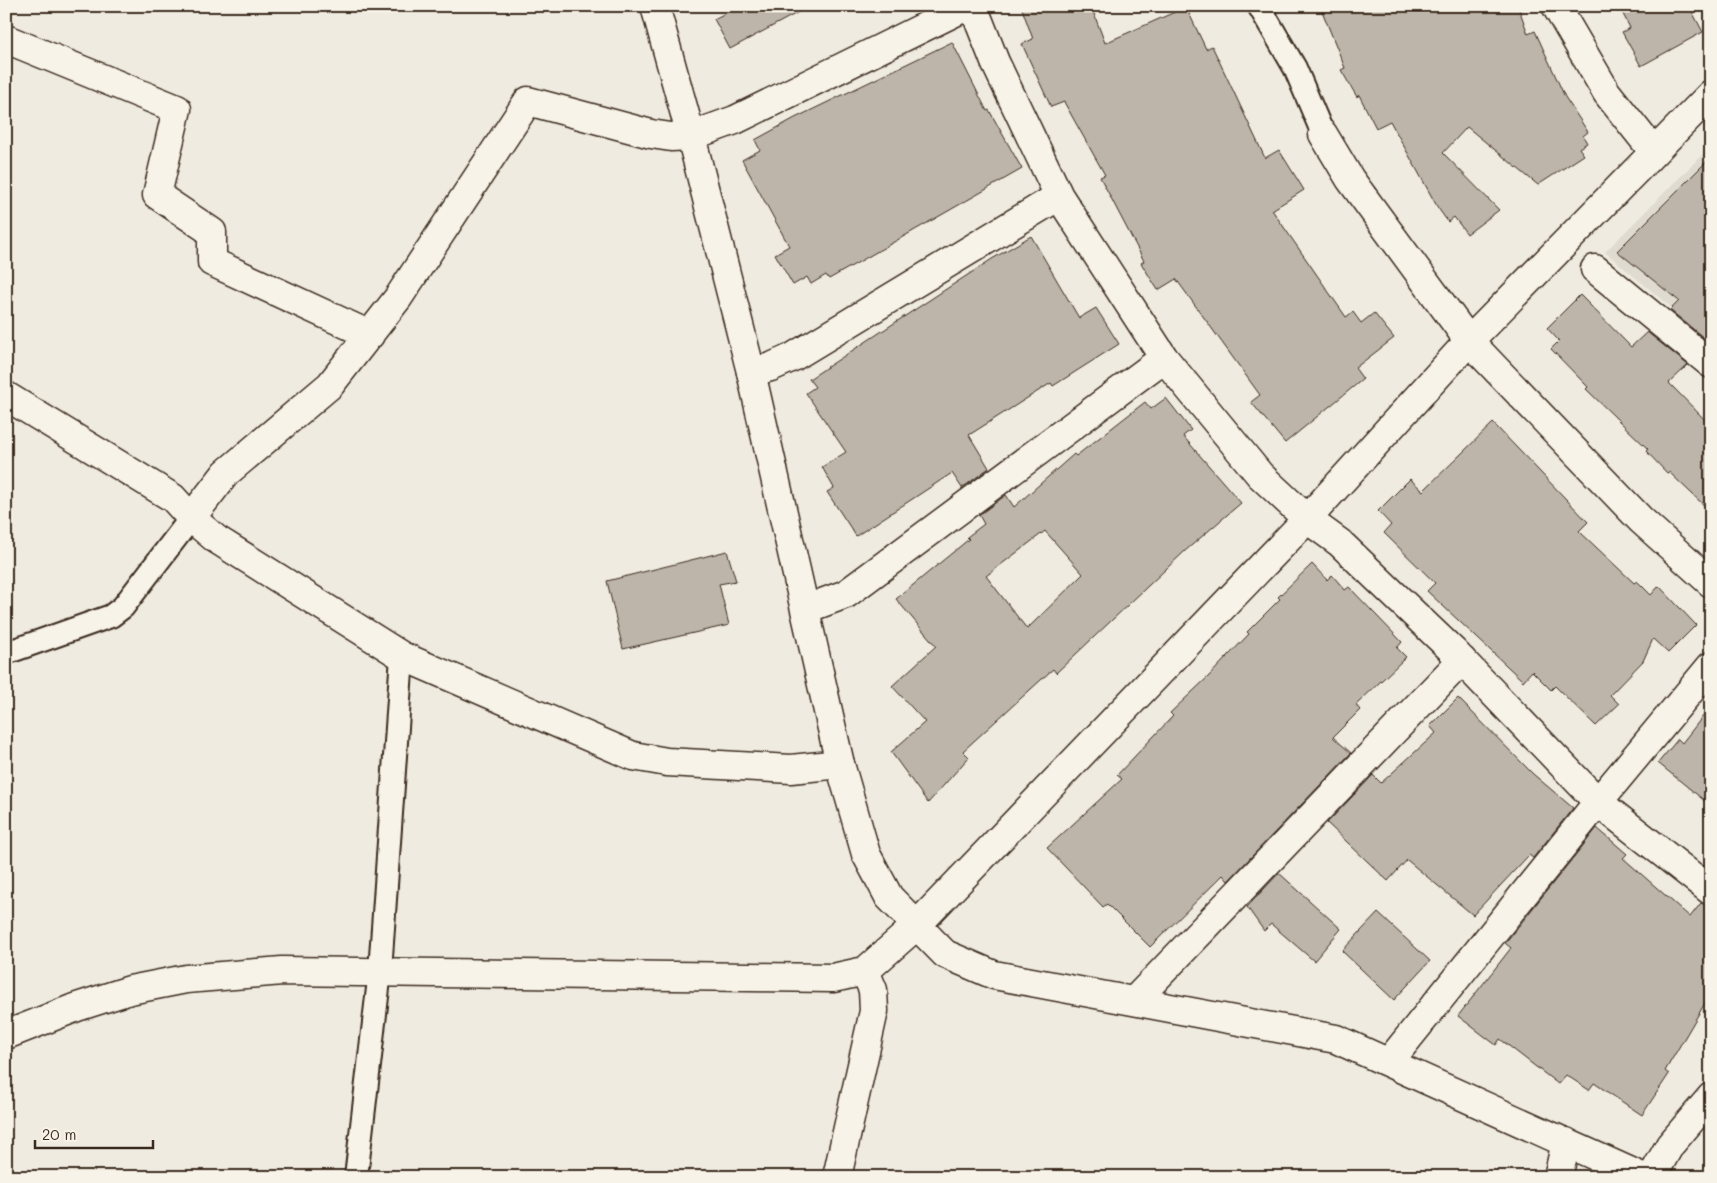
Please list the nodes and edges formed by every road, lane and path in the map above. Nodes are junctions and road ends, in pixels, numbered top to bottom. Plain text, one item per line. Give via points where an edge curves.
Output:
1 (655, 6) edge
2 (967, 6) edge
3 (973, 6) edge
4 (1259, 6) edge
5 (1556, 6) edge
6 (6, 39) edge
7 (1711, 94) edge
8 (1323, 134) joint
9 (691, 136) junction
10 (1654, 152) junction
11 (1059, 196) junction
12 (1595, 269) dead end
13 (370, 335) junction
14 (1469, 341) junction
15 (1164, 358) junction
16 (1711, 364) edge
17 (751, 372) junction
18 (6, 396) edge
19 (191, 518) junction
20 (1307, 518) junction
21 (1707, 571) edge
22 (806, 609) junction
23 (6, 654) edge
24 (402, 656) junction
25 (1462, 660) junction
26 (1711, 666) edge
27 (840, 764) junction
28 (1598, 802) junction
29 (1711, 891) edge
30 (917, 925) junction
31 (380, 971) junction
32 (865, 971) junction
33 (1135, 1000) junction
34 (6, 1035) edge
35 (1389, 1062) junction
36 (1711, 1097) edge
37 (1566, 1142) junction
38 (356, 1177) edge
39 (837, 1177) edge
40 (1558, 1177) edge
41 (1642, 1177) edge
42 (1652, 1177) edge

1 - 9 street
2 - 9 street via 735,120
3 - 11 street via 995,62
4 - 8 lane via 1295,68
5 - 10 street via 1607,93
6 - 13 street via 177,109 157,195 212,232 212,262
7 - 10 street
8 - 14 street via 1350,179
9 - 13 street via 671,138 651,134 528,101 398,298
9 - 17 street
10 - 14 street
11 - 15 street
11 - 17 street via 794,357
12 - 16 street
13 - 19 street via 330,385 226,473
14 - 20 street
14 - 21 street via 1641,520
15 - 20 street via 1260,475
15 - 22 street via 846,594
17 - 22 street
18 - 19 street via 173,498
19 - 23 lane via 123,607 111,616
19 - 24 street via 216,539
20 - 25 street via 1340,543
20 - 30 street
22 - 27 street
24 - 27 street via 633,756 667,762 791,770
24 - 31 lane
25 - 28 street
25 - 33 street
26 - 28 street
27 - 30 street via 866,854 889,897
28 - 29 street
28 - 35 street
30 - 32 street
30 - 33 street via 945,954 994,975
31 - 32 street via 833,978
31 - 34 street via 282,971 186,979 104,998
31 - 38 lane
32 - 39 street via 873,990 874,1011
33 - 35 street via 1336,1039
35 - 37 street
36 - 42 street via 1670,1145
37 - 40 street
37 - 41 street

